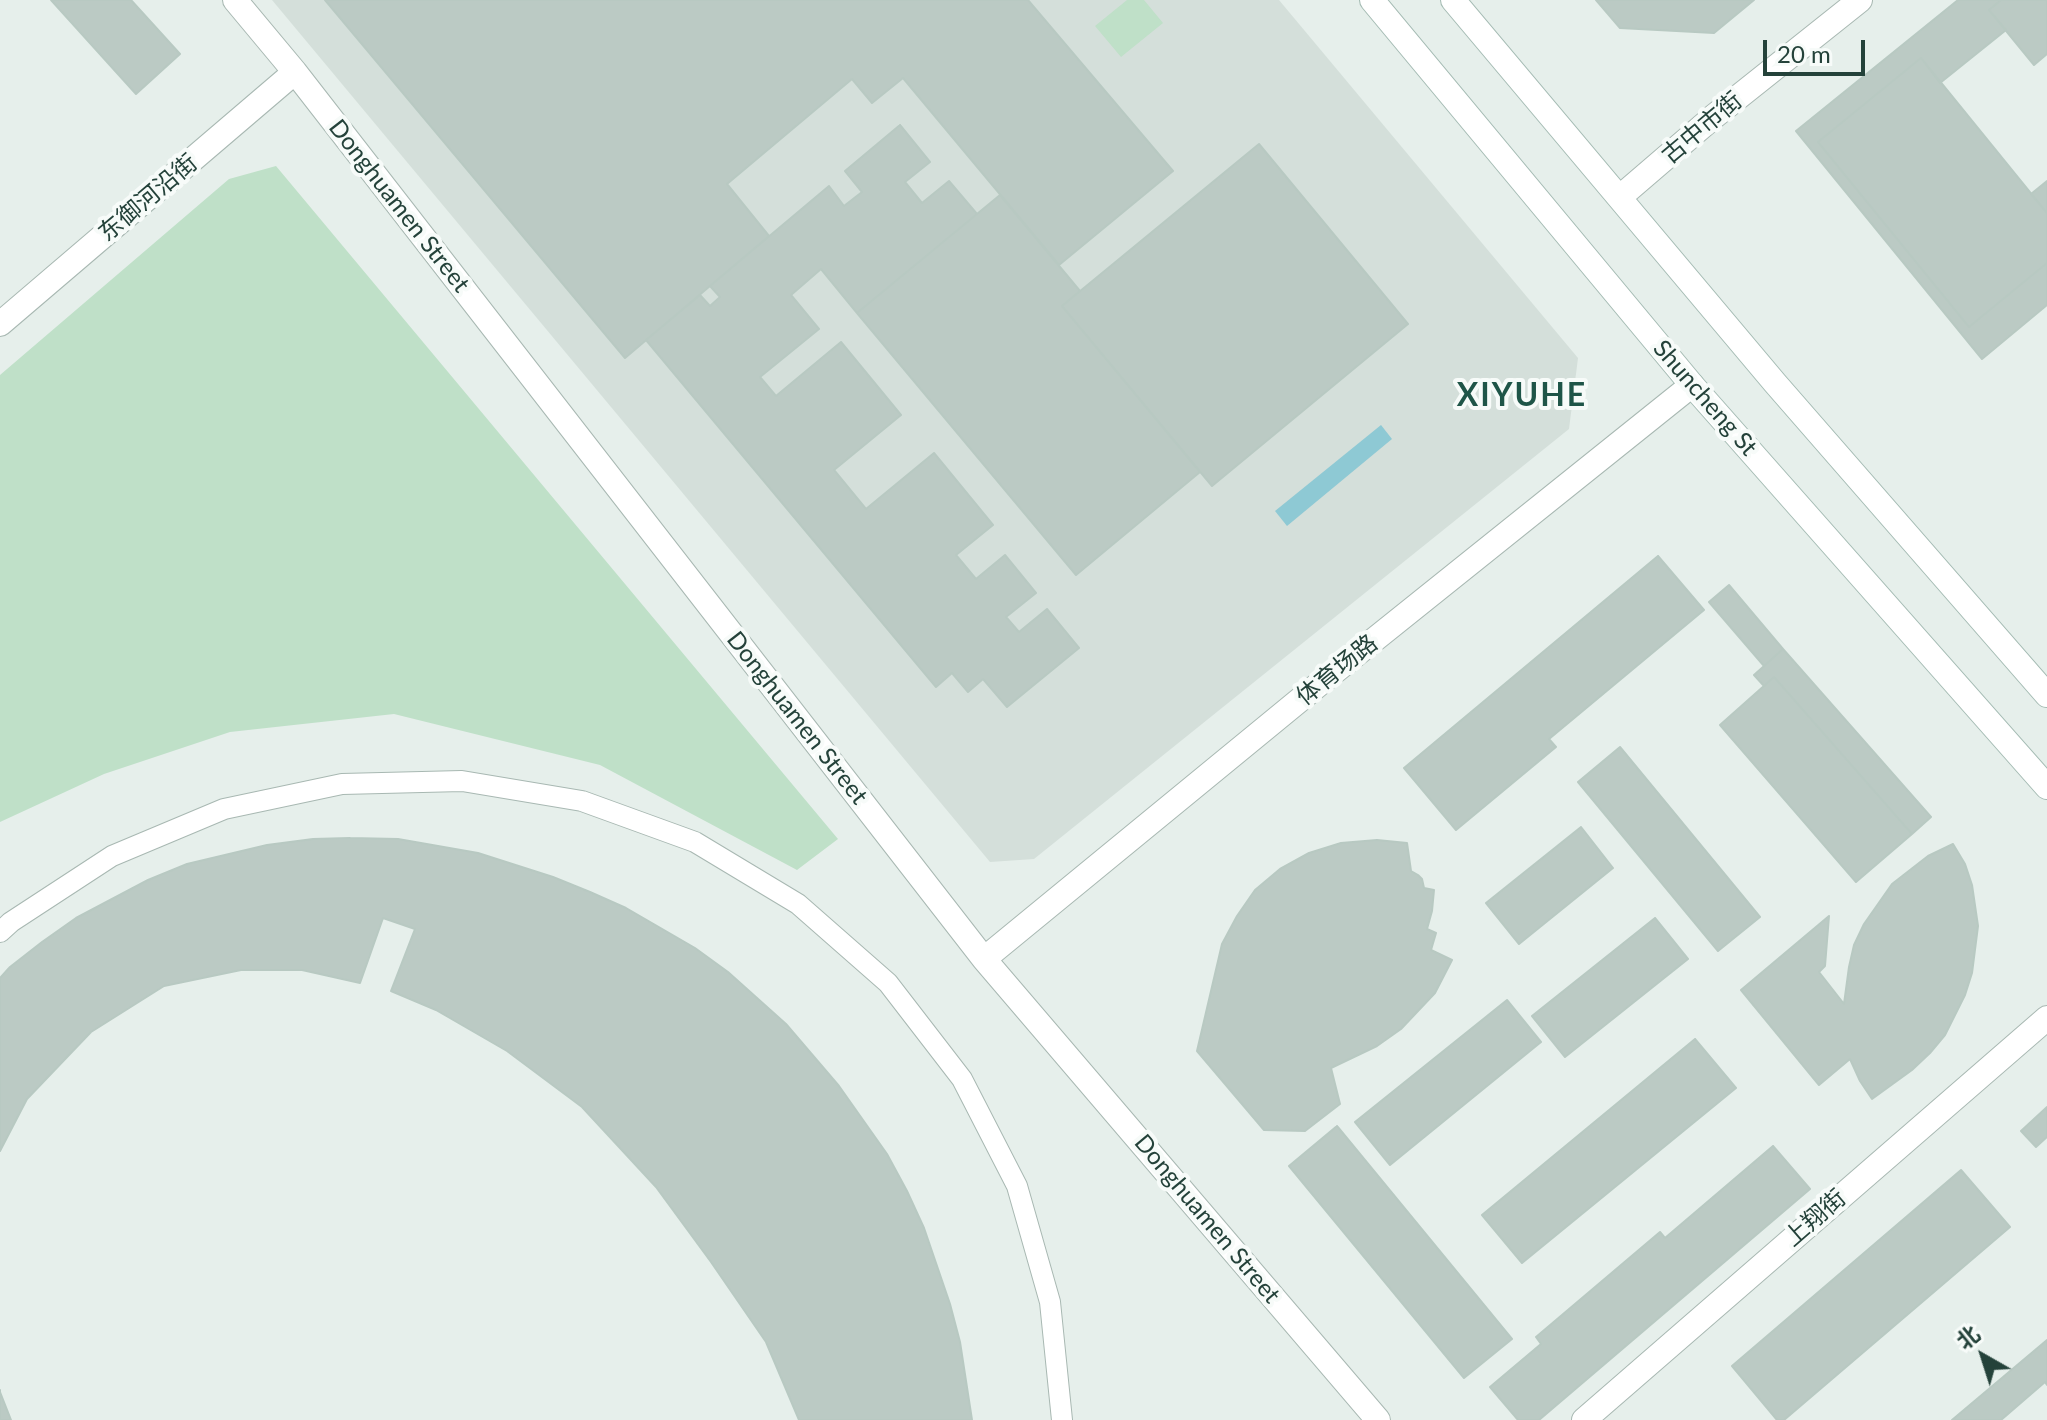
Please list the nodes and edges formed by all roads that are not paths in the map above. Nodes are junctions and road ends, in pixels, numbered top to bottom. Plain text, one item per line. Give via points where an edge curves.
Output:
1 (235, 0) edge
2 (1372, 0) edge
3 (1453, 0) edge
4 (1860, 0) edge
5 (295, 72) junction
6 (1620, 197) junction
7 (0, 324) edge
8 (1692, 385) junction
9 (2047, 695) edge
10 (2047, 787) edge
11 (0, 932) edge
12 (984, 959) junction
13 (2047, 1018) edge
14 (1062, 1420) edge
15 (1378, 1420) edge
16 (1584, 1420) edge

1 - 5 street, Donghuamen Street
2 - 8 street, Shuncheng St
3 - 6 street
4 - 6 street, 古中市街
5 - 7 street, 东御河沿街
5 - 12 street, Donghuamen Street
6 - 9 street
8 - 10 street, Shuncheng St
8 - 12 street, 体育场路
11 - 14 lane via 112,856 224,809 342,784 462,781 582,801 695,842 798,904 877,973 962,1079 1017,1186 1050,1302
12 - 15 street, Donghuamen Street
13 - 16 street, 上翔街

